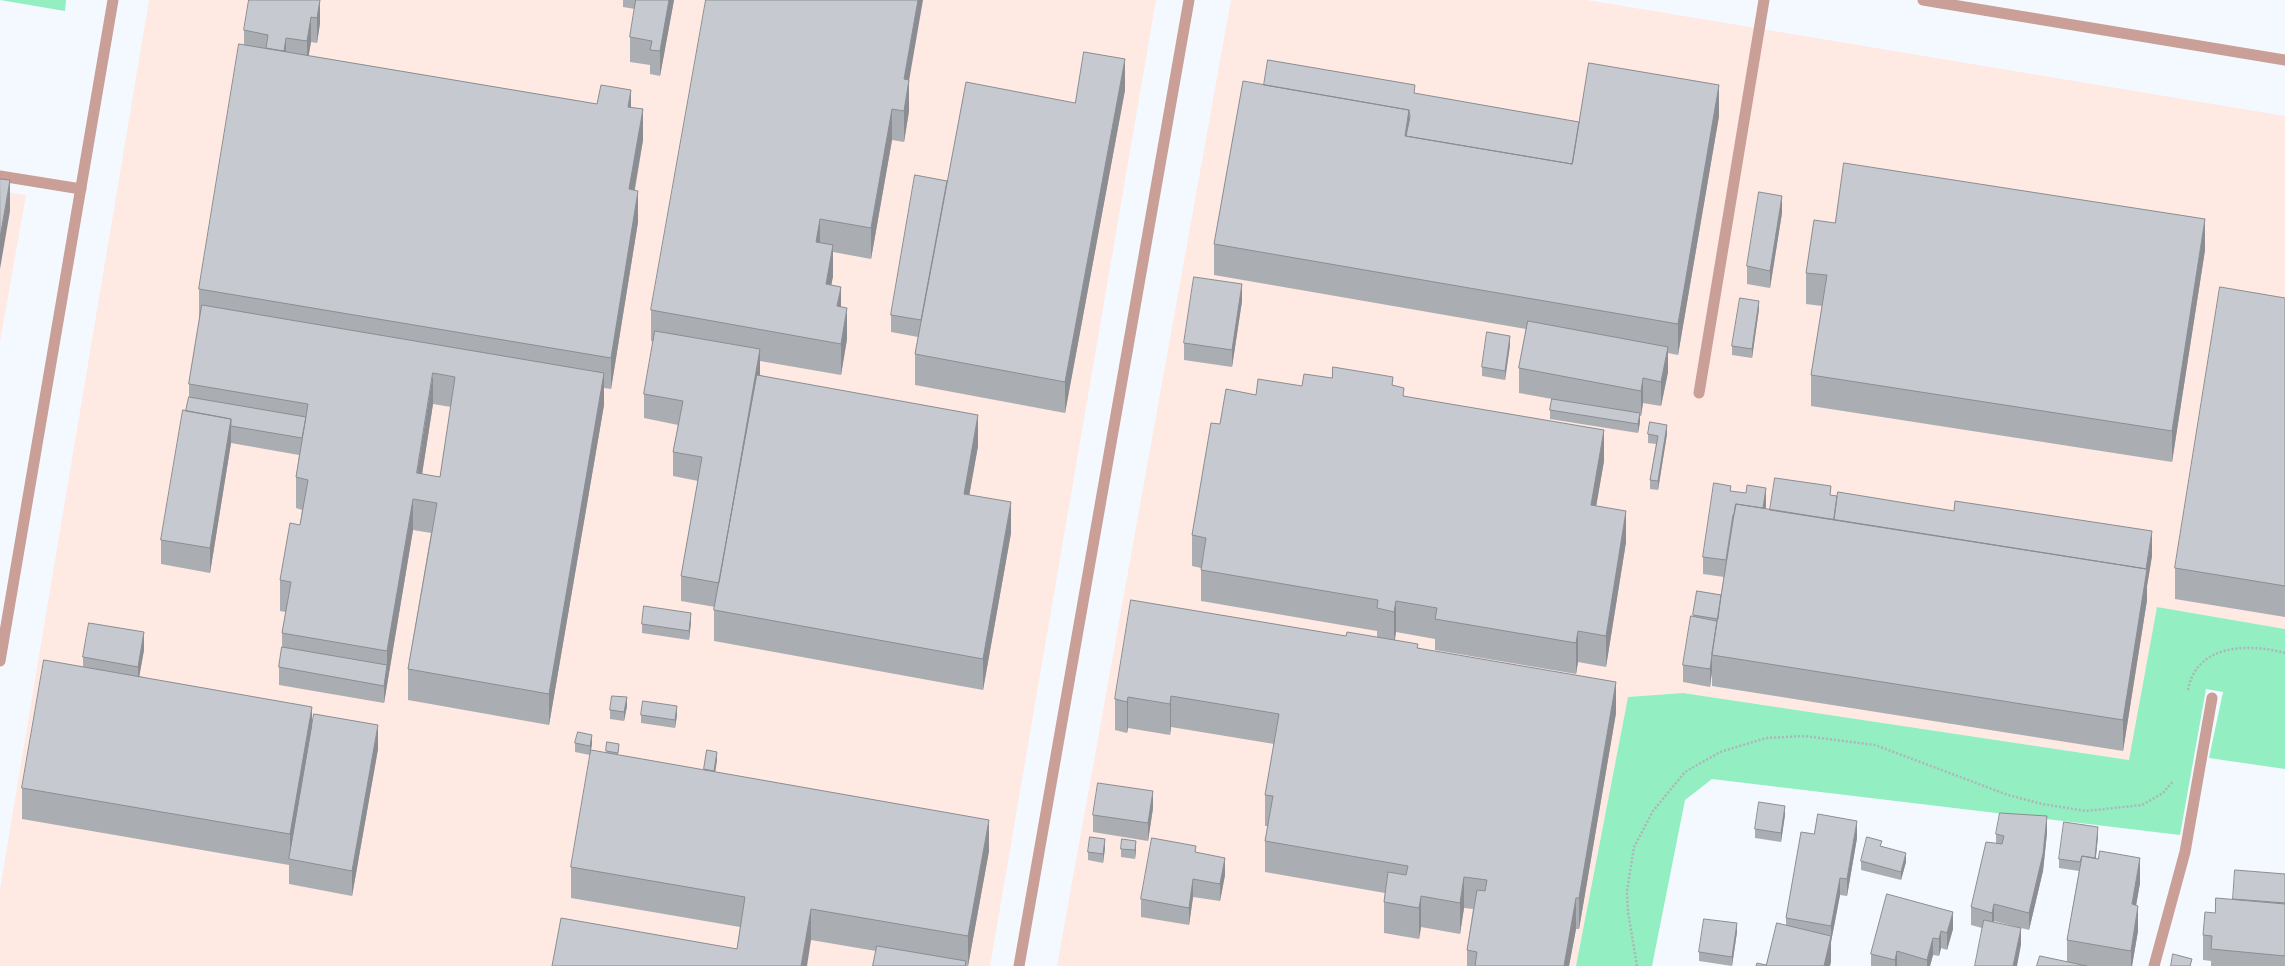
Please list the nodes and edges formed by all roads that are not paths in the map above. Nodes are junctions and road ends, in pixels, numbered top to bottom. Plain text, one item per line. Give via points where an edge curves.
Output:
1 (113, 0) edge
2 (1189, 0) edge
3 (1764, 0) edge
4 (1923, 0) edge
5 (2285, 60) edge
6 (0, 176) edge
7 (81, 190) junction
8 (1699, 393) dead end
9 (0, 661) edge
10 (2212, 698) dead end
11 (1019, 966) edge
12 (2154, 966) edge

1 - 7 street
2 - 11 street
3 - 8 street
4 - 5 street
6 - 7 street
7 - 9 street
10 - 12 street via 2185,852

